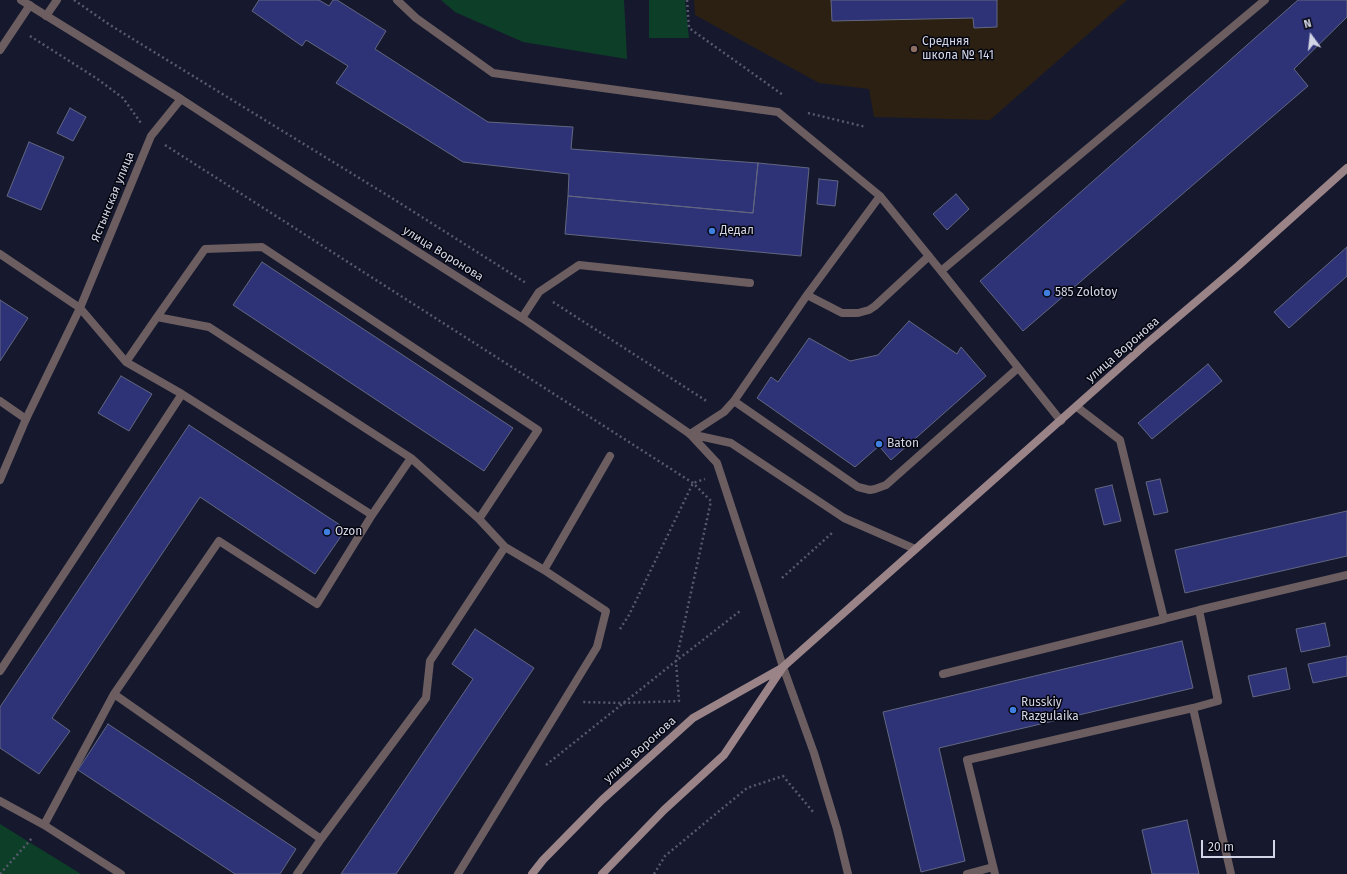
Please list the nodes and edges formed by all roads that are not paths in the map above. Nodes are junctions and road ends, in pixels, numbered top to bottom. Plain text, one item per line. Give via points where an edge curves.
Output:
1 (21, 0) edge
2 (57, 0) edge
3 (397, 0) edge
4 (1265, 0) edge
5 (30, 5) junction
6 (46, 16) junction
7 (0, 50) edge
8 (181, 99) junction
9 (1347, 168) edge
10 (880, 196) junction
11 (0, 254) edge
12 (929, 256) junction
13 (942, 271) junction
14 (750, 283) dead end
15 (807, 295) junction
16 (80, 308) junction
17 (157, 317) junction
18 (522, 318) junction
19 (126, 362) junction
20 (1018, 368) junction
21 (182, 394) junction
22 (0, 401) edge
23 (734, 401) junction
24 (1077, 407) junction
25 (26, 418) junction
26 (1061, 421) junction
27 (690, 434) junction
28 (610, 456) dead end
29 (411, 458) junction
30 (0, 480) edge
31 (372, 515) junction
32 (479, 519) junction
33 (505, 547) junction
34 (915, 549) junction
35 (544, 570) junction
36 (1347, 575) edge
37 (1199, 610) junction
38 (1164, 619) junction
39 (784, 666) junction
40 (0, 671) edge
41 (943, 674) dead end
42 (114, 694) junction
43 (1193, 708) junction
44 (0, 801) edge
45 (44, 825) junction
46 (321, 839) junction
47 (994, 870) edge
48 (121, 874) edge
49 (297, 874) edge
50 (458, 874) edge
51 (532, 874) edge
52 (602, 874) edge
53 (848, 874) edge
54 (967, 874) edge
55 (1231, 874) edge

1 - 5 street
2 - 6 street
3 - 10 street via 416,18 493,73 778,112
4 - 13 street
5 - 6 street
5 - 7 street
6 - 8 street
8 - 16 street, Ястынская улица via 151,136
8 - 18 street, улица Воронова
9 - 24 main road, улица Воронова
10 - 12 street
10 - 15 street
11 - 16 street
12 - 13 street
12 - 15 street via 875,306 858,314 842,313
13 - 20 street
14 - 18 street via 579,265 539,292
15 - 23 street
16 - 19 street
16 - 25 street, Ястынская улица
17 - 19 street
17 - 29 street via 209,327
17 - 32 street via 205,249 262,247 538,430
18 - 27 street, улица Воронова
19 - 21 street
20 - 23 street via 886,485 870,490 858,487
20 - 26 street
21 - 31 street
21 - 40 street
22 - 25 street
23 - 27 street via 724,412
24 - 26 main road, улица Воронова
24 - 38 street via 1120,440
25 - 30 street, Ястынская улица
26 - 34 main road, улица Воронова
27 - 34 street, улица Воронова via 731,443 844,518
27 - 39 street, улица Воронова via 717,463
28 - 35 street
29 - 31 street
29 - 32 street
31 - 42 street via 316,604 219,541
32 - 33 street
33 - 35 street
33 - 46 street via 430,661 426,698
34 - 39 main road, улица Воронова
35 - 50 street via 606,611 597,647
36 - 37 street
37 - 38 street
37 - 43 street via 1218,701
38 - 41 street
39 - 51 main road, улица Воронова via 693,718 602,800
39 - 52 main road, улица Воронова via 724,755 664,810
39 - 53 street via 814,753
42 - 45 street
42 - 46 street
43 - 47 street via 967,760
43 - 55 street
44 - 45 street
45 - 48 street
46 - 49 street
47 - 54 street

